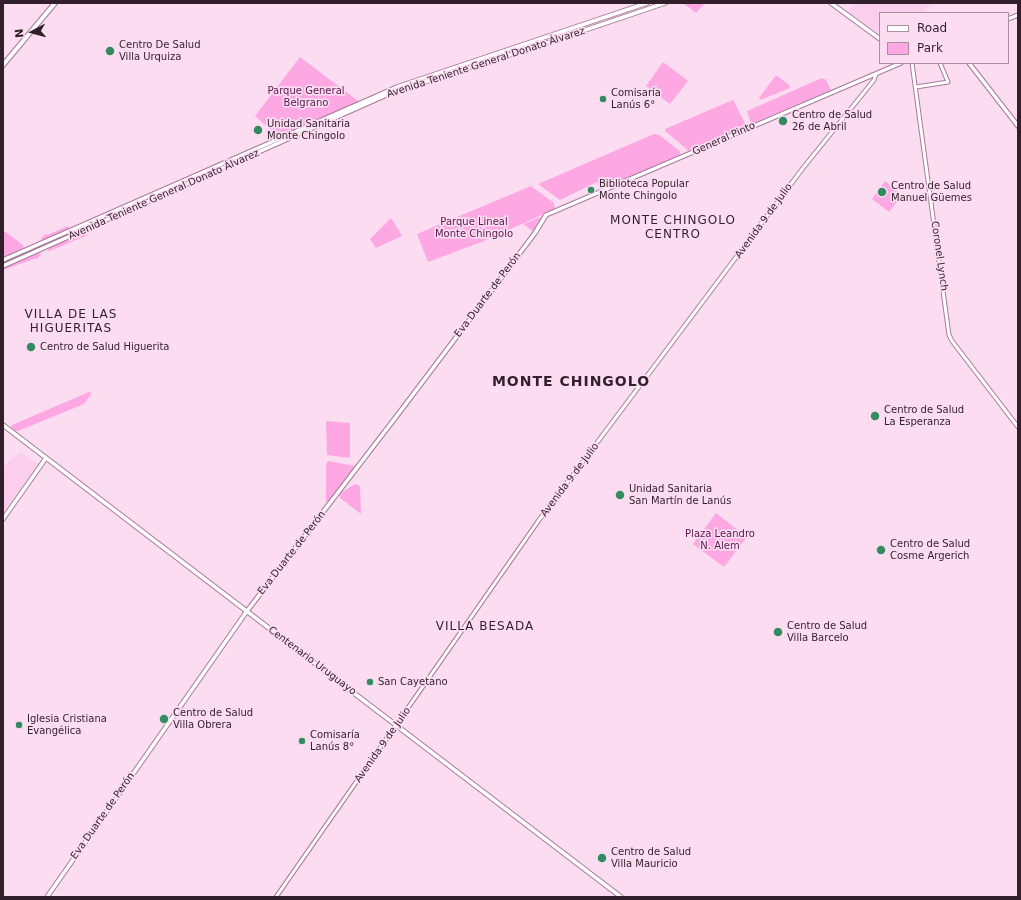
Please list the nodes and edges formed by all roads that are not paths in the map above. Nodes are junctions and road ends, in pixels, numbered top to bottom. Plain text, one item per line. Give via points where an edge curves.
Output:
1 (55, 3) edge
2 (647, 3) edge
3 (665, 3) edge
4 (831, 3) edge
5 (879, 37) edge
6 (899, 64) edge
7 (912, 64) edge
8 (940, 64) edge
9 (970, 64) edge
10 (3, 65) edge
11 (876, 74) junction
12 (916, 87) junction
13 (1018, 126) edge
14 (546, 215) joint
15 (3, 260) edge
16 (3, 266) edge
17 (3, 425) edge
18 (1018, 427) edge
19 (46, 458) junction
20 (3, 519) edge
21 (247, 611) junction
22 (396, 725) junction
23 (47, 897) edge
24 (276, 897) edge
25 (621, 897) edge

1 - 10 main road
2 - 15 main road, Avenida Teniente General Donato Álvarez via 397,87
3 - 16 main road, Avenida Teniente General Donato Álvarez via 537,47 396,91
4 - 5 main road
6 - 11 main road, General Pinto
7 - 12 street, Coronel Lynch
8 - 12 street via 948,82
9 - 13 main road
11 - 14 main road, General Pinto
11 - 22 street, Avenida 9 de Julio via 874,80 803,168 540,520
12 - 18 street, Coronel Lynch via 949,337
14 - 21 main road, Eva Duarte de Perón via 535,233
17 - 19 main road, Centenario Uruguayo
19 - 20 main road
19 - 21 main road, Centenario Uruguayo
21 - 22 main road, Centenario Uruguayo
21 - 23 main road, Eva Duarte de Perón
22 - 24 street, Avenida 9 de Julio
22 - 25 main road, Centenario Uruguayo

